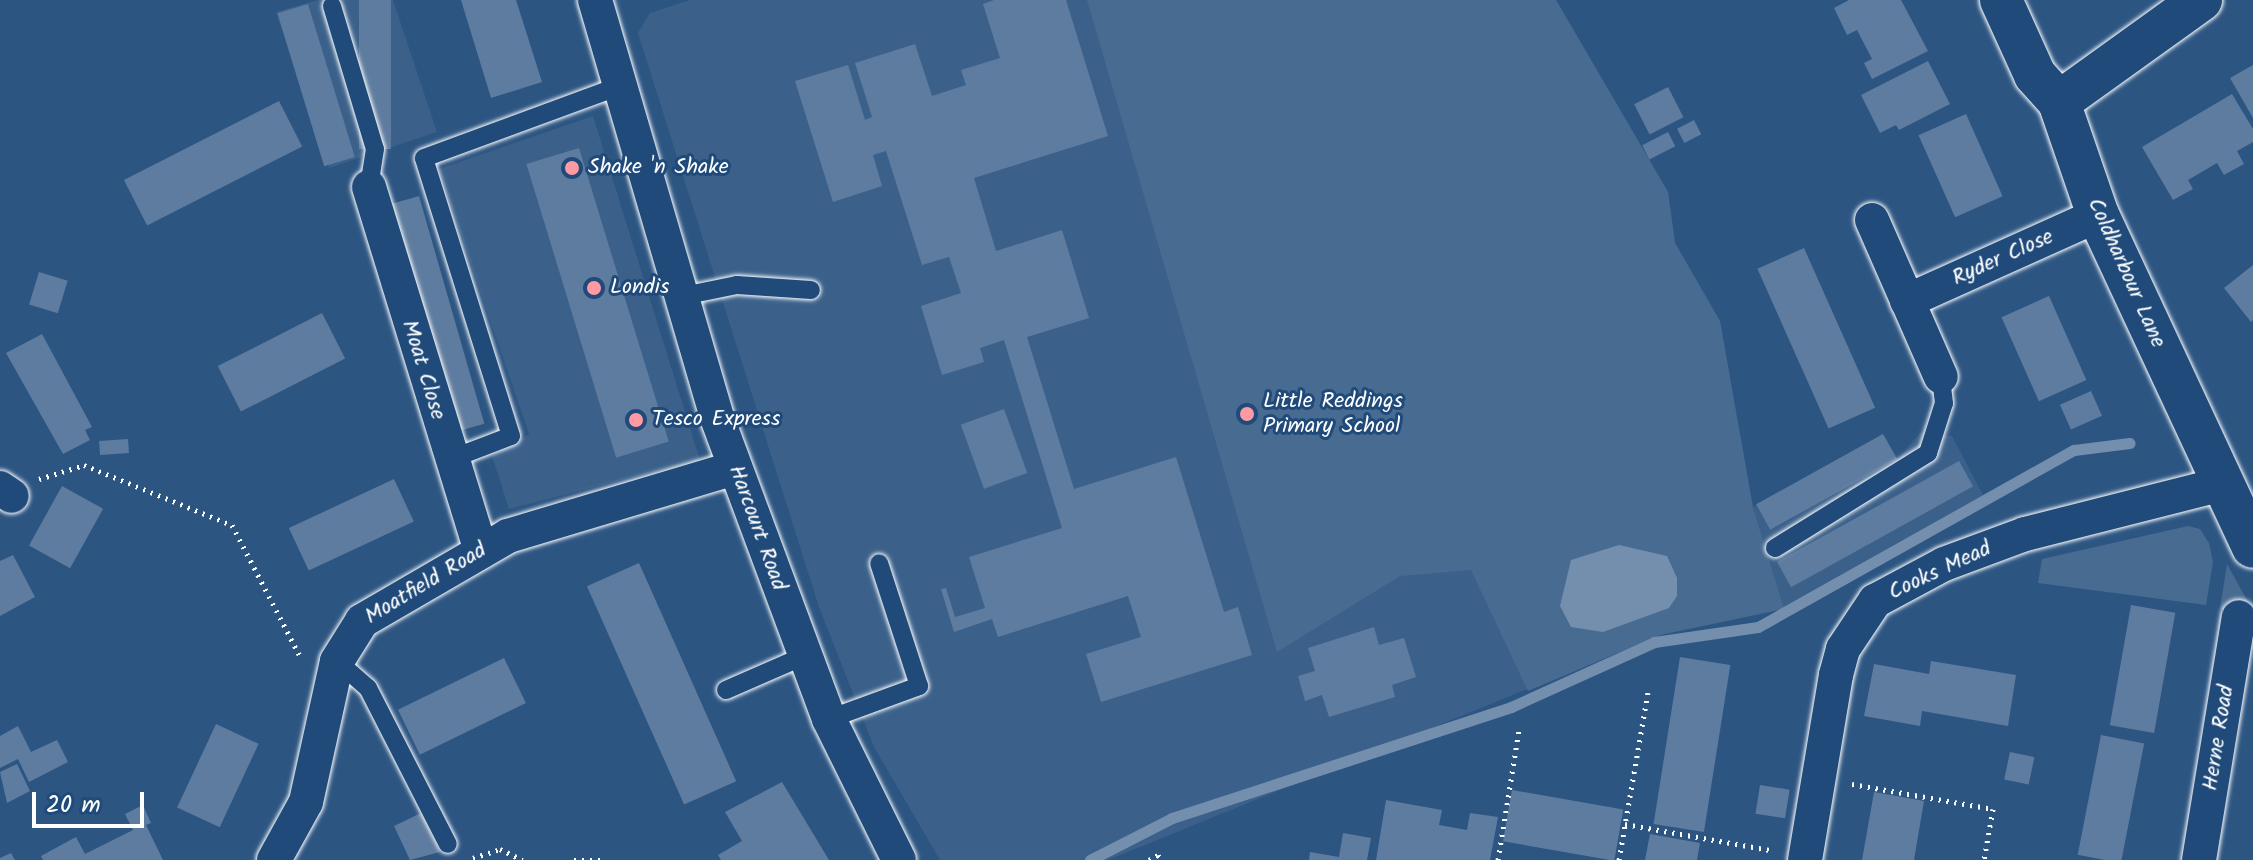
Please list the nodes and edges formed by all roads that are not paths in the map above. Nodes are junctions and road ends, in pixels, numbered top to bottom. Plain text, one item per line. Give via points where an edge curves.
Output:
1 (595, 0) edge
2 (2001, 0) edge
3 (2201, 0) edge
4 (332, 6) dead end
5 (617, 87) junction
6 (2059, 102) junction
7 (369, 187) joint
8 (2098, 215) junction
9 (1872, 220) dead end
10 (811, 290) dead end
11 (678, 297) junction
12 (1907, 301) junction
13 (1941, 377) joint
14 (451, 459) junction
15 (735, 468) junction
16 (2222, 484) junction
17 (2253, 547) edge
18 (1775, 548) dead end
19 (481, 551) junction
20 (879, 563) dead end
21 (2239, 617) dead end
22 (804, 656) junction
23 (337, 661) junction
24 (726, 690) dead end
25 (829, 719) junction
26 (448, 844) dead end
27 (1805, 858) edge
28 (274, 860) edge
29 (899, 860) edge
30 (2199, 860) edge

1 - 5 street, Harcourt Road
2 - 6 street, Coldharbour Lane via 2035,75
3 - 6 street
4 - 7 lane via 375,149
5 - 11 street, Harcourt Road
5 - 14 lane via 424,158 511,436
6 - 8 street, Coldharbour Lane
7 - 14 street, Moat Close
8 - 12 street, Ryder Close
8 - 16 street, Coldharbour Lane
9 - 12 street
10 - 11 lane via 737,285
11 - 15 street, Harcourt Road
12 - 13 street
13 - 18 lane via 1944,403 1928,453
14 - 19 street, Moat Close
15 - 19 street, Moatfield Road via 508,536
15 - 22 street, Harcourt Road
16 - 17 street, Coldharbour Lane
16 - 27 street, Cooks Mead via 2025,534 1944,564 1875,601 1843,649
19 - 23 street, Moatfield Road via 378,608 349,634
20 - 25 lane via 919,686
21 - 30 street, Herne Road
22 - 24 lane
22 - 25 street, Harcourt Road
23 - 26 lane via 368,688
23 - 28 street, Moatfield Road via 306,802
25 - 29 street, Harcourt Road

